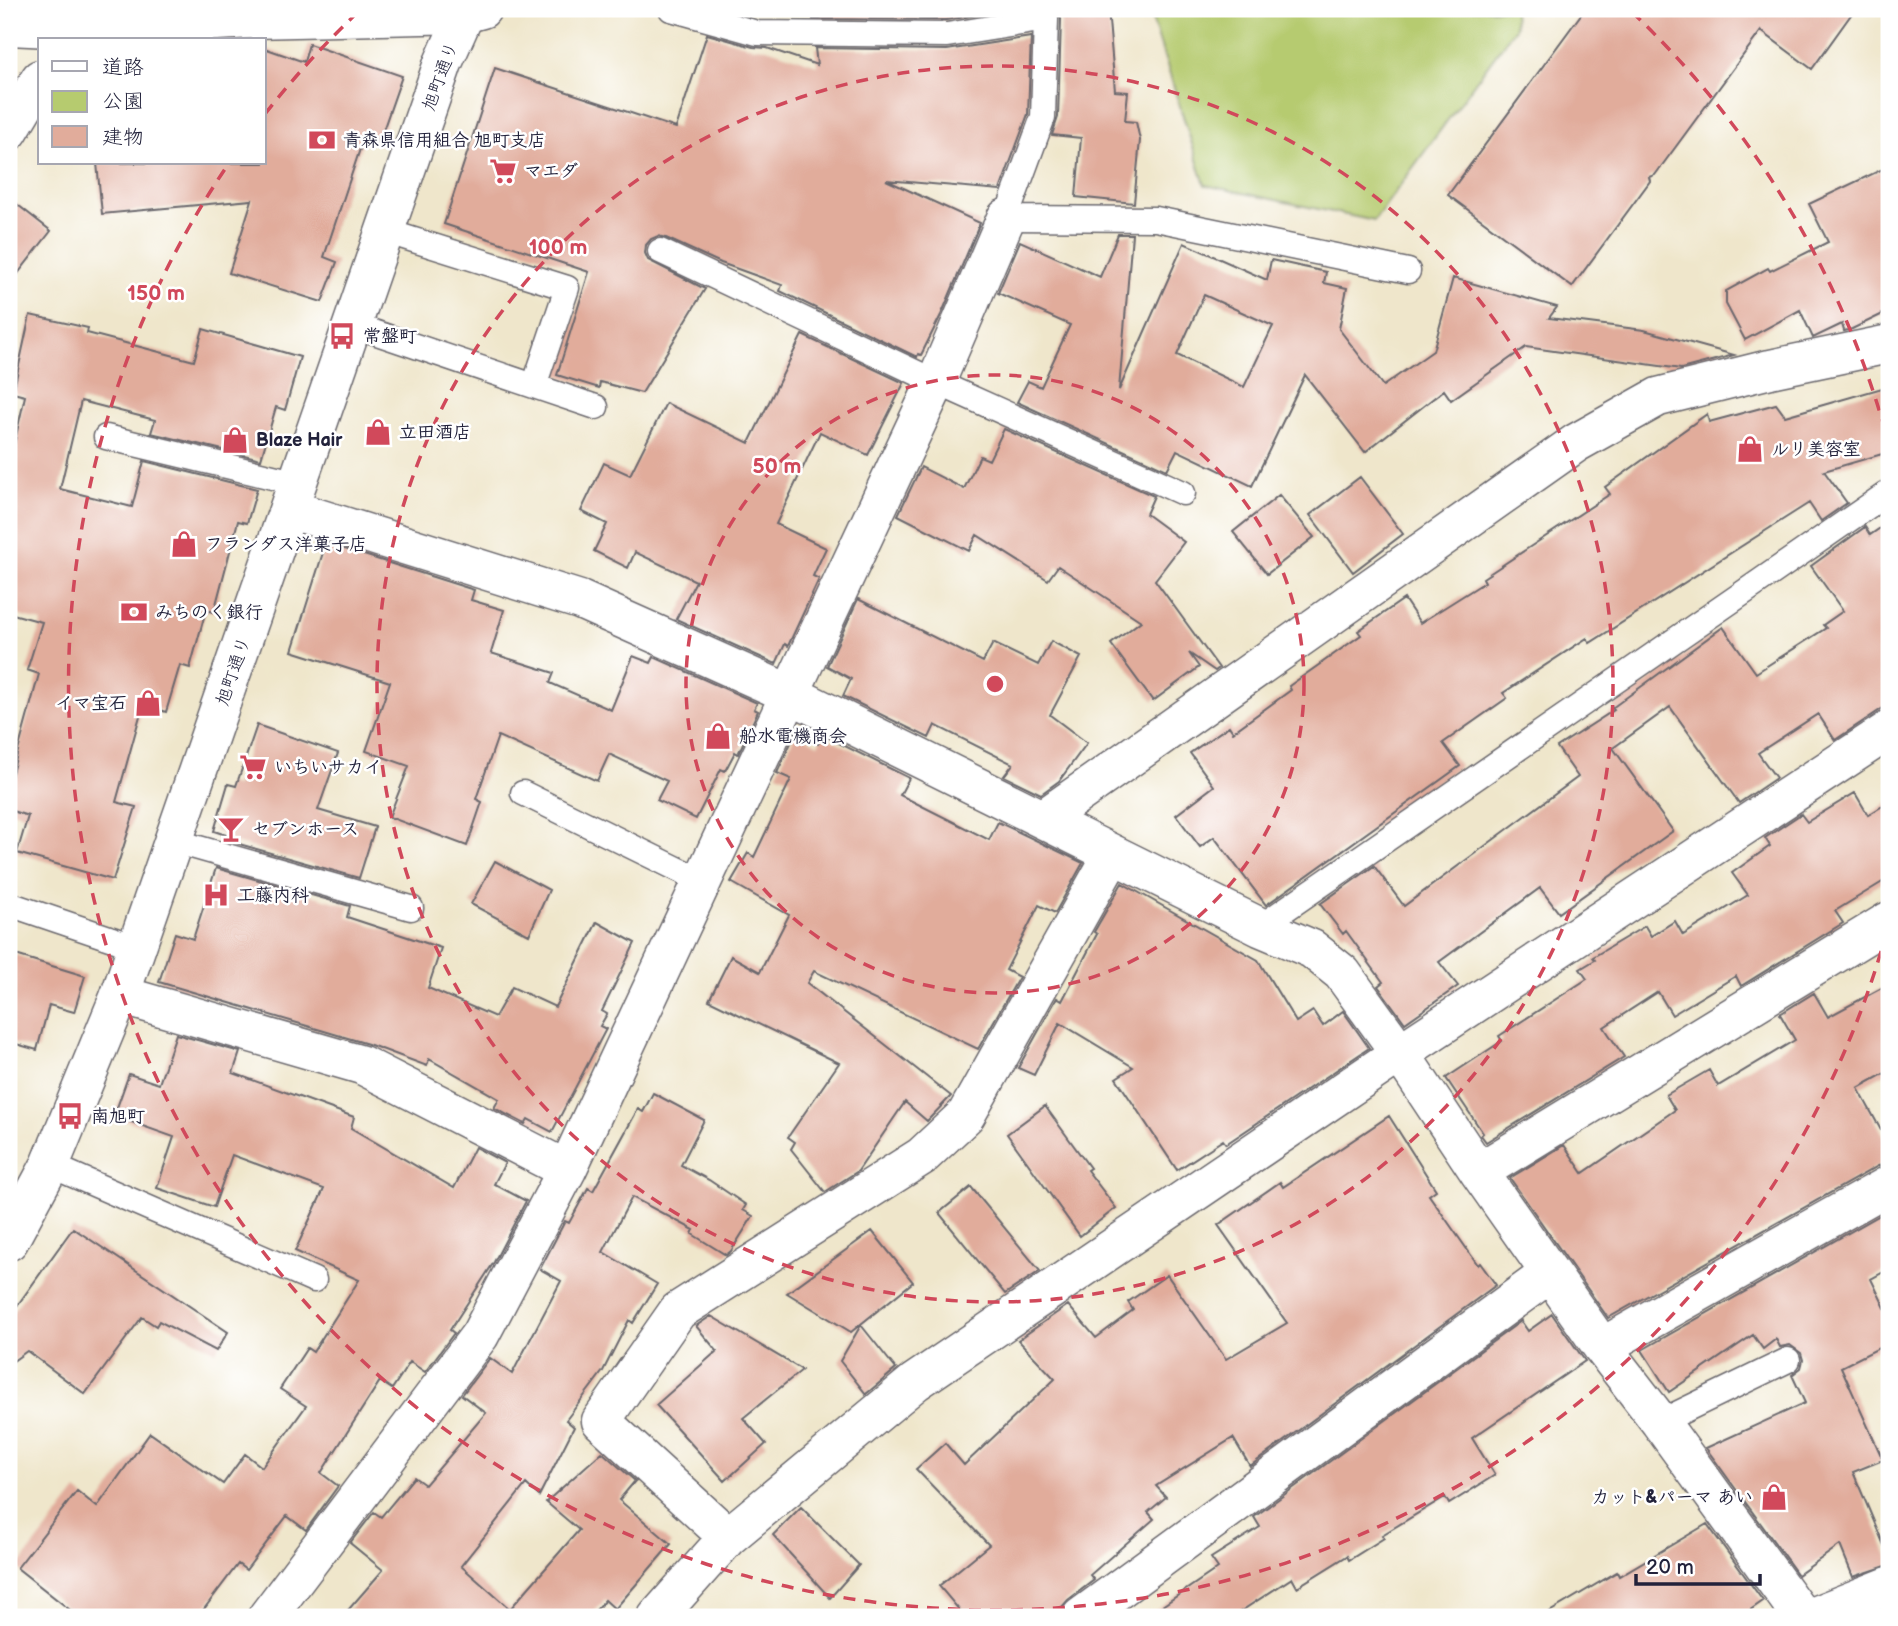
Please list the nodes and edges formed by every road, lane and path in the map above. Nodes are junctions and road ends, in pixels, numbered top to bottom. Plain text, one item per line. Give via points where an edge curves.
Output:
1 (671, 9) edge
2 (471, 11) edge
3 (9, 26) edge
4 (67, 34) edge
5 (38, 82) edge
6 (9, 131) edge
7 (1006, 218) junction
8 (385, 230) junction
9 (660, 251) dead end
10 (1408, 271) dead end
11 (353, 325) junction
12 (1889, 344) edge
13 (936, 382) junction
14 (534, 386) junction
15 (596, 407) dead end
16 (106, 437) dead end
17 (1889, 492) edge
18 (1183, 494) dead end
19 (294, 496) junction
20 (790, 694) junction
21 (1889, 730) edge
22 (523, 793) dead end
23 (1044, 818) junction
24 (174, 841) junction
25 (1112, 854) junction
26 (702, 881) junction
27 (9, 904) edge
28 (411, 908) dead end
29 (1889, 921) edge
30 (1260, 927) junction
31 (136, 947) junction
32 (120, 995) junction
33 (1400, 1053) junction
34 (50, 1165) junction
35 (567, 1170) junction
36 (1479, 1172) junction
37 (1889, 1185) edge
38 (9, 1241) edge
39 (1550, 1273) junction
40 (314, 1280) dead end
41 (1602, 1347) junction
42 (1788, 1360) dead end
43 (1660, 1422) junction
44 (728, 1537) junction
45 (1889, 1586) edge
46 (267, 1617) edge
47 (657, 1617) edge
48 (1082, 1617) edge
49 (1802, 1617) edge
50 (1811, 1617) edge

1 - 7 lane via 757,33 947,35 1046,19 1043,117
2 - 4 street via 253,19
2 - 8 street, 旭町通り via 443,63
3 - 4 street
5 - 6 street
7 - 10 lane via 1156,219
7 - 13 street
8 - 11 street, 旭町通り
8 - 14 lane via 567,288
9 - 13 lane
11 - 14 lane
11 - 19 street, 旭町通り
12 - 23 street via 1758,372 1647,403 1577,443
13 - 18 lane
13 - 20 street
14 - 15 lane
16 - 19 lane
17 - 30 lane
19 - 20 street via 580,600
19 - 24 street, 旭町通り
20 - 23 street
20 - 26 street
21 - 33 street
22 - 26 lane
23 - 25 street
24 - 28 lane
24 - 31 street, 旭町通り
25 - 30 street
25 - 44 street via 966,1115 922,1156 678,1311 601,1421
26 - 35 street
27 - 31 lane
29 - 36 street
30 - 33 street via 1312,949 1342,973
31 - 32 street, 旭町通り
32 - 34 street, 旭町通り
32 - 35 street via 362,1065
33 - 36 street
33 - 44 street via 915,1382
34 - 38 street, 旭町通り
34 - 40 lane
35 - 46 street via 480,1335
36 - 39 street
37 - 41 street
39 - 41 street
39 - 48 street
41 - 43 street
42 - 43 lane
43 - 49 street
44 - 47 street
45 - 50 street

